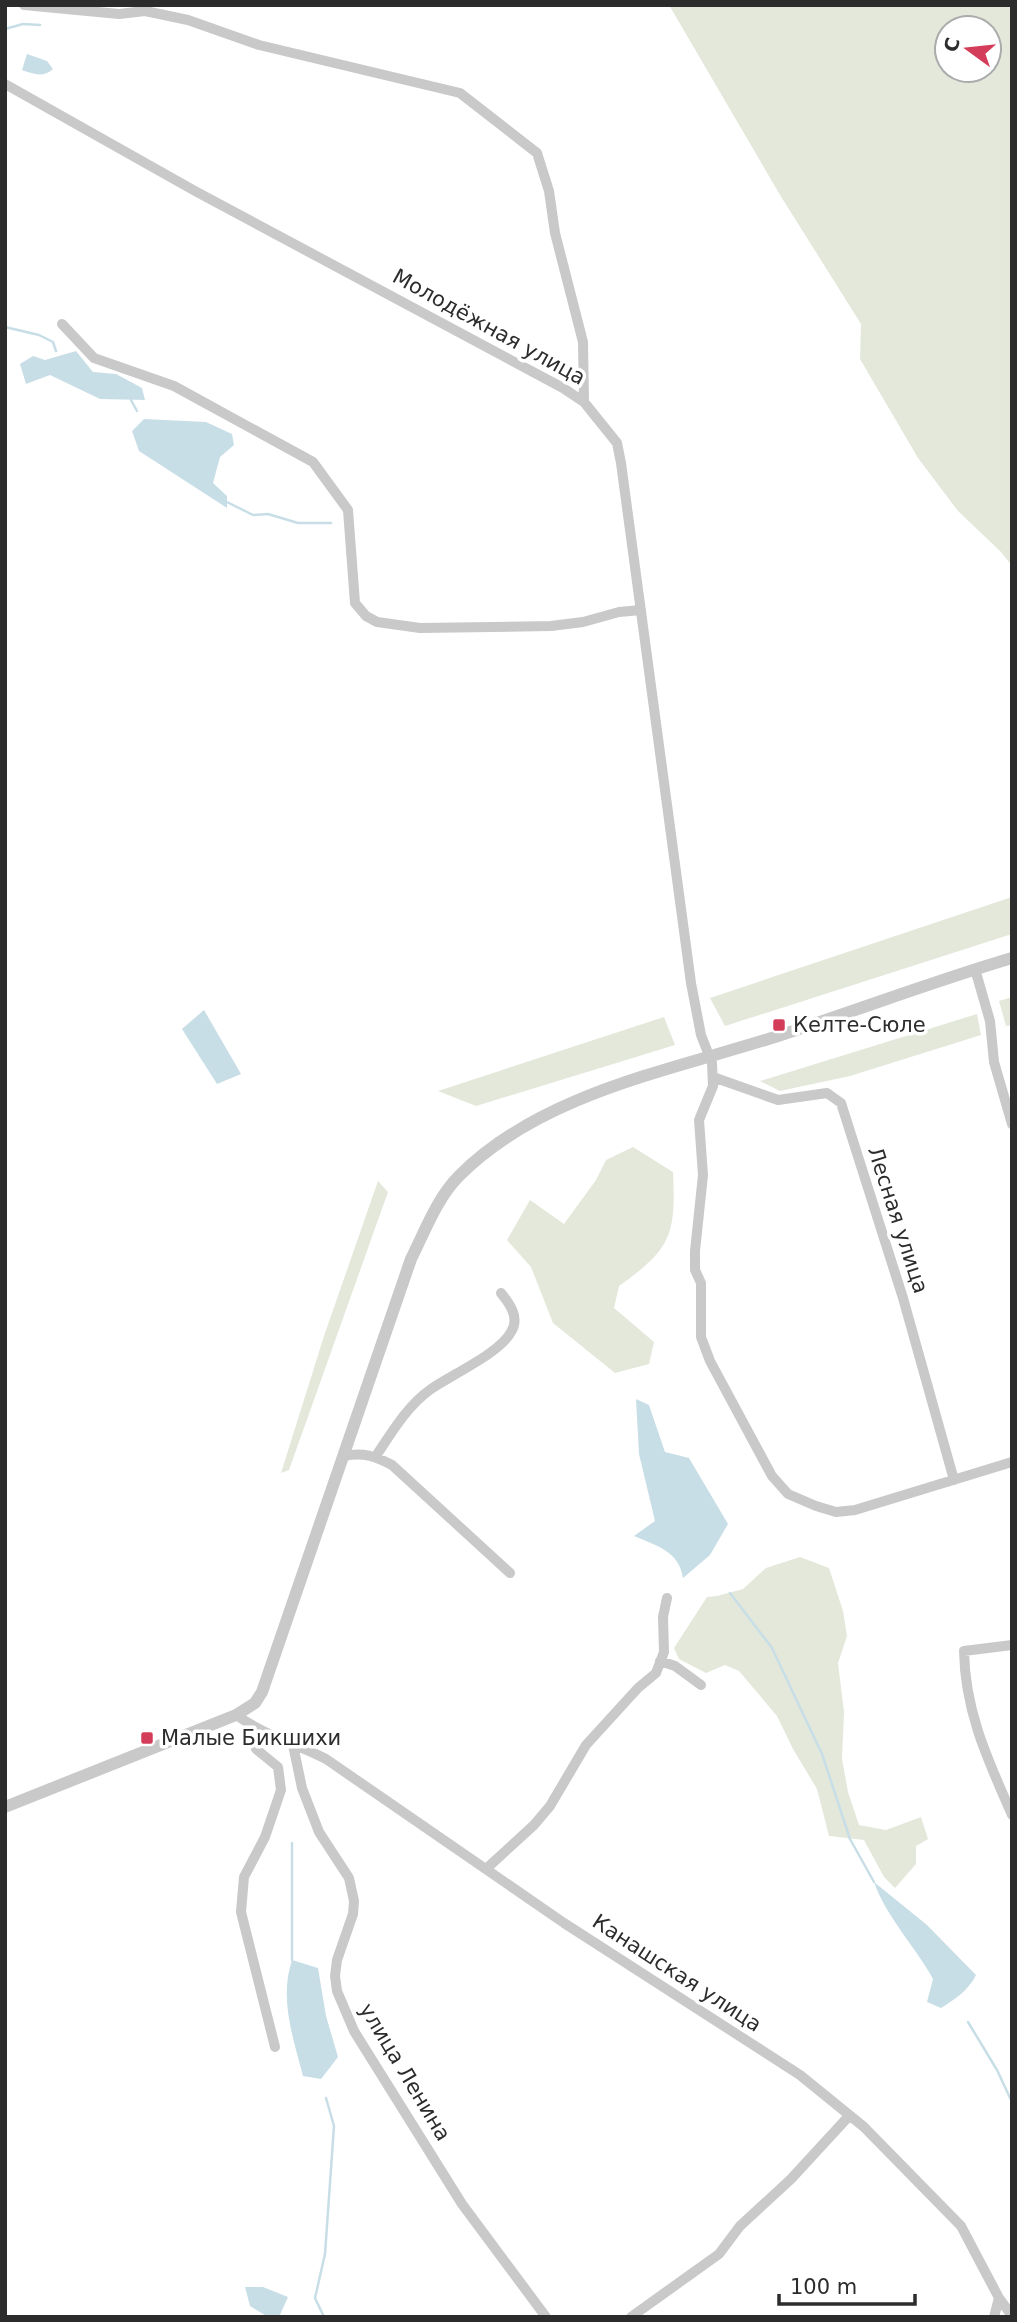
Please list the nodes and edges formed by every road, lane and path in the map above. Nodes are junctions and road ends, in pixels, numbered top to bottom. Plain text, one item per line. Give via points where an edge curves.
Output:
1 (24, 5) edge
2 (5, 84) edge
3 (62, 324) dead end
4 (584, 402) junction
5 (641, 610) junction
6 (1012, 958) edge
7 (975, 969) junction
8 (709, 1057) junction
9 (713, 1077) junction
10 (1012, 1124) edge
11 (501, 1293) dead end
12 (344, 1455) junction
13 (376, 1457) junction
14 (1012, 1462) edge
15 (954, 1480) junction
16 (510, 1573) dead end
17 (667, 1598) dead end
18 (1012, 1645) edge
19 (660, 1661) junction
20 (701, 1685) dead end
21 (236, 1715) junction
22 (260, 1731) junction
23 (293, 1745) junction
24 (5, 1807) edge
25 (1012, 1815) edge
26 (486, 1868) junction
27 (275, 2047) dead end
28 (849, 2116) junction
29 (999, 2298) junction
30 (1012, 2316) edge
31 (546, 2317) edge
32 (631, 2317) edge
33 (994, 2317) edge

1 - 4 street, Молодёжная улица via 119,14 145,11 188,20 259,45 460,93 537,153 583,342
2 - 4 street, Молодёжная улица
3 - 5 street via 94,358 174,386 313,462 348,510 355,603 377,622 420,628 551,626
4 - 5 street via 617,443
5 - 8 street via 691,983
6 - 7 street
7 - 8 street
7 - 10 street
8 - 9 street
8 - 12 street via 589,1095 532,1122 457,1177 433,1212 411,1259
9 - 15 street, Лесная улица via 778,1100 827,1093 841,1103 896,1273
9 - 15 street via 699,1120 703,1175 695,1270 701,1283 701,1337 709,1361 772,1476 788,1494 836,1512
11 - 13 street via 512,1307 515,1322 511,1332 490,1352 418,1399
12 - 13 street
12 - 21 street via 262,1692 255,1703
13 - 16 street via 392,1465
14 - 15 street
17 - 19 street
18 - 25 street via 964,1651 964,1678 979,1740
19 - 20 street
19 - 26 street via 656,1673 586,1745 550,1806
21 - 22 street, Канашская улица
21 - 24 street
22 - 23 street, Канашская улица
22 - 27 street via 256,1748 278,1767 281,1790 265,1837 244,1877 241,1912
23 - 26 street, Канашская улица via 326,1759
23 - 31 street, улица Ленина via 302,1788 319,1832 349,1878 354,1901 335,1976 354,2031 462,2204
26 - 28 street, Канашская улица via 800,2075
28 - 29 street, Канашская улица via 961,2226
28 - 32 street via 791,2179 740,2225 719,2253
29 - 30 street, Канашская улица
29 - 33 street

